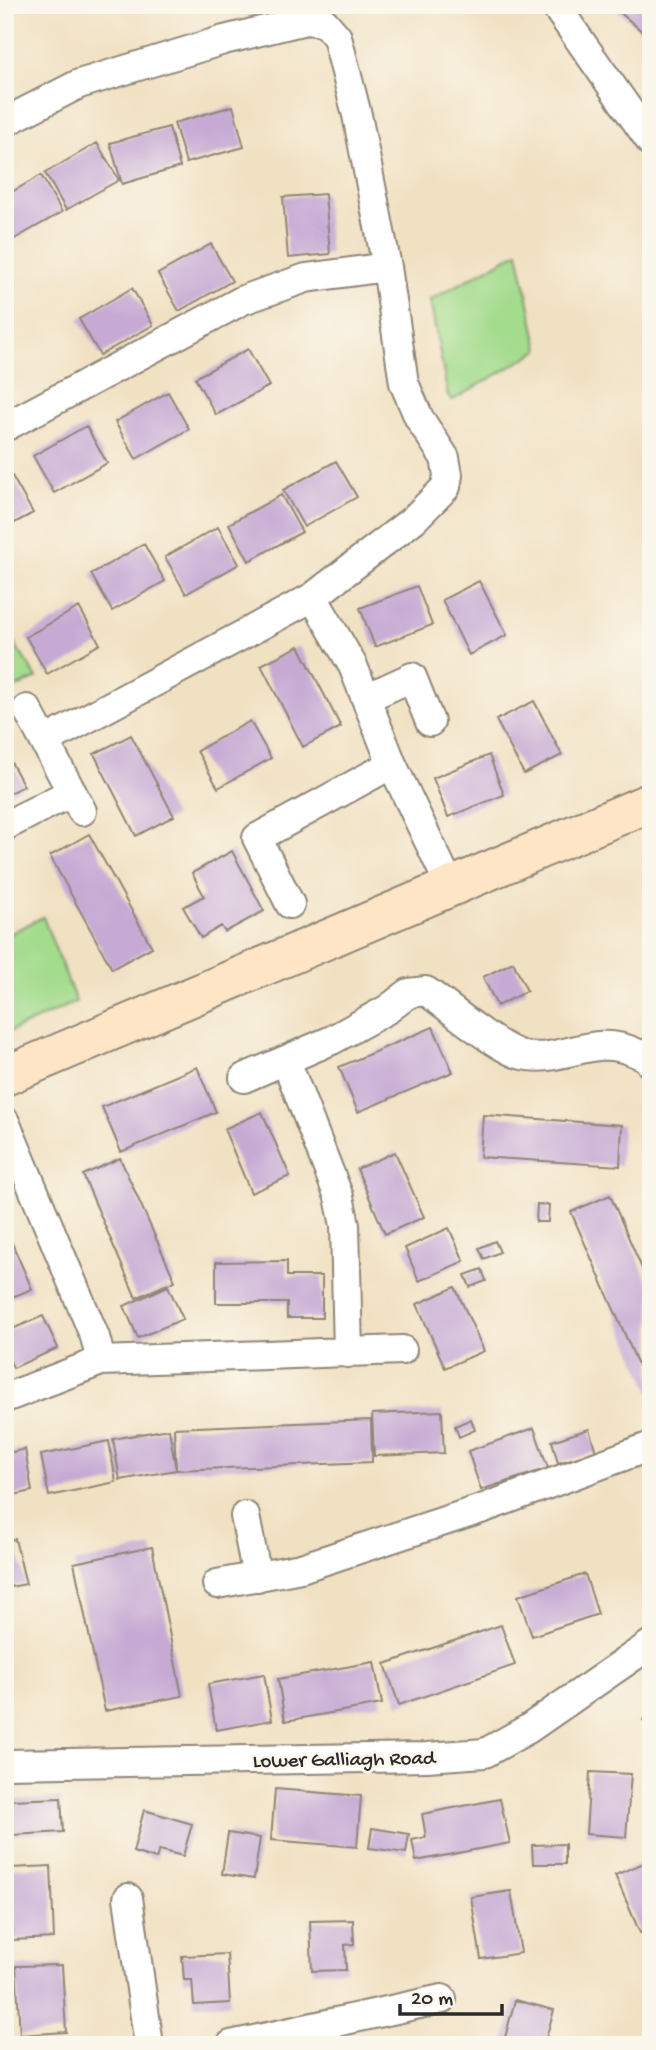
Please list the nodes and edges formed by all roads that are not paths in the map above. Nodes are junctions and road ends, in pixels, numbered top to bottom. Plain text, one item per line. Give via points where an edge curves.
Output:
1 (555, 5) edge
2 (5, 122) edge
3 (651, 142) edge
4 (387, 267) junction
5 (5, 427) edge
6 (313, 597) junction
7 (366, 698) junction
8 (27, 709) dead end
9 (430, 722) dead end
10 (45, 741) junction
11 (392, 764) junction
12 (651, 802) edge
13 (5, 826) edge
14 (451, 888) junction
15 (290, 904) dead end
16 (286, 1061) junction
17 (651, 1063) edge
18 (5, 1076) edge
19 (244, 1078) dead end
20 (5, 1122) edge
21 (402, 1350) dead end
22 (348, 1353) junction
23 (101, 1361) junction
24 (5, 1398) edge
25 (651, 1446) edge
26 (245, 1516) dead end
27 (257, 1577) junction
28 (216, 1584) dead end
29 (651, 1644) edge
30 (5, 1764) edge
31 (128, 1898) dead end
32 (442, 1999) dead end
33 (149, 2045) edge
34 (231, 2045) edge

1 - 3 street
2 - 4 street via 79,84 224,40 306,20 324,22 337,37
4 - 5 street via 306,278 243,300
4 - 6 street via 404,383 419,418 445,458 446,487 414,519
6 - 7 street
6 - 10 street
7 - 9 street via 412,677
7 - 11 street
8 - 10 street
10 - 13 street via 77,802
11 - 14 street
11 - 15 street via 257,838
12 - 14 street
14 - 18 street
16 - 17 street via 388,1009 409,993 426,991 522,1055 620,1045
16 - 19 street
16 - 22 street via 339,1197 345,1225
20 - 23 street
21 - 22 street
22 - 23 street
23 - 24 street
25 - 27 street via 302,1568
26 - 27 street
27 - 28 street
29 - 30 street, Lower Galliagh Road via 528,1729 485,1753
31 - 33 street
32 - 34 street

